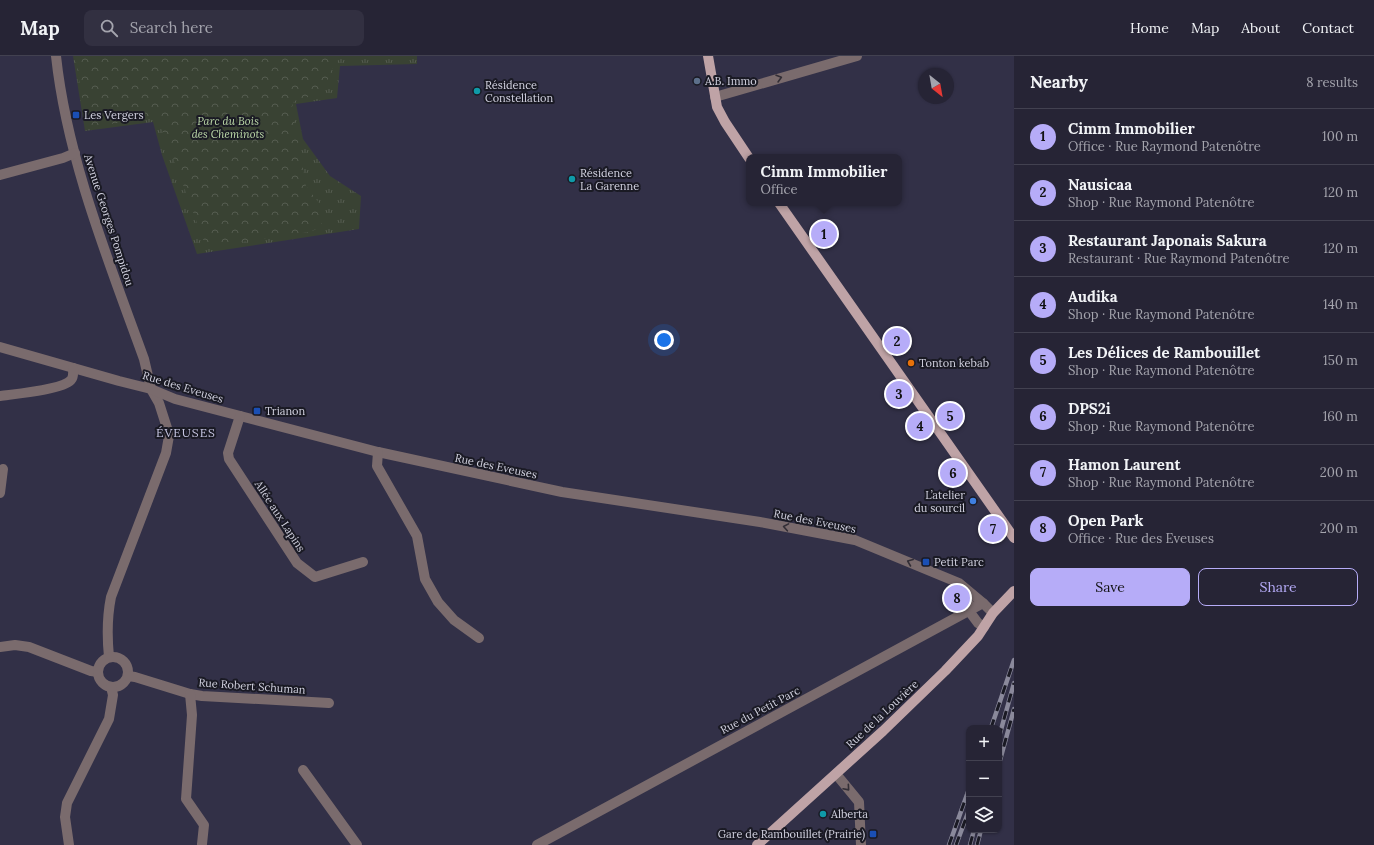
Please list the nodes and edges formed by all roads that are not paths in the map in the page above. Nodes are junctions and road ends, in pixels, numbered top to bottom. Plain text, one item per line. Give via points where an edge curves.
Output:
1 (56, 56) edge
2 (708, 56) edge
3 (857, 56) edge
4 (715, 97) junction
5 (74, 153) junction
6 (746, 154) edge
7 (0, 175) edge
8 (781, 206) edge
9 (0, 347) edge
10 (74, 368) junction
11 (151, 389) junction
12 (0, 396) edge
13 (240, 416) junction
14 (378, 452) junction
15 (3, 469) dead end
16 (0, 493) edge
17 (1014, 538) edge
18 (363, 562) dead end
19 (1014, 592) edge
20 (972, 594) junction
21 (983, 603) junction
22 (969, 611) junction
23 (993, 613) junction
24 (984, 627) junction
25 (479, 638) dead end
26 (0, 647) edge
27 (109, 657) junction
28 (98, 672) junction
29 (128, 676) junction
30 (111, 687) junction
31 (190, 694) junction
32 (329, 703) dead end
33 (303, 770) dead end
34 (836, 774) junction
35 (202, 844) edge
36 (69, 845) edge
37 (357, 845) edge
38 (537, 845) edge
39 (757, 845) edge
40 (862, 845) edge

1 - 5 street, Avenue Georges Pompidou
2 - 4 main road
4 -> 3 street
4 - 6 main road via 725,122
5 - 7 street
5 - 11 street, Avenue Georges Pompidou via 144,358
8 - 17 main road
9 - 10 street, Rue des Eveuses
10 - 11 street, Rue des Eveuses
10 - 12 street via 73,377 64,384 38,391
11 - 13 street, Rue des Eveuses via 175,399
11 - 27 street, Avenue Georges Pompidou via 167,428 168,444 111,597 107,622
13 - 14 street, Rue des Eveuses
13 - 18 street, Allée aux Lapins via 228,453 229,459 297,564 315,577
20 -> 14 street, Rue des Eveuses via 959,583 855,540 760,522 562,492
14 - 25 street via 377,466 417,536 425,579 438,602 454,620
15 - 16 street
19 - 23 main road, Rue de la Louvière
20 - 21 street, Rue des Eveuses
20 - 22 street
21 - 22 street, Rue du Petit Parc
21 - 23 street
22 - 24 street
22 - 38 street, Rue du Petit Parc
23 - 24 main road, Rue de la Louvière
24 - 34 main road, Rue de la Louvière via 945,671
26 - 28 street via 29,647
27 - 28 street via 101,663
27 - 29 street via 118,657 126,662
28 - 30 street via 102,682
29 - 30 street via 120,686
29 - 31 street, Rue Robert Schuman
30 - 36 street via 113,695 109,719 67,803 65,817
31 - 32 street, Rue Robert Schuman
31 - 35 street via 192,715 186,799 204,825
33 - 37 street
34 - 39 main road, Rue de la Louvière
34 -> 40 street via 859,802

